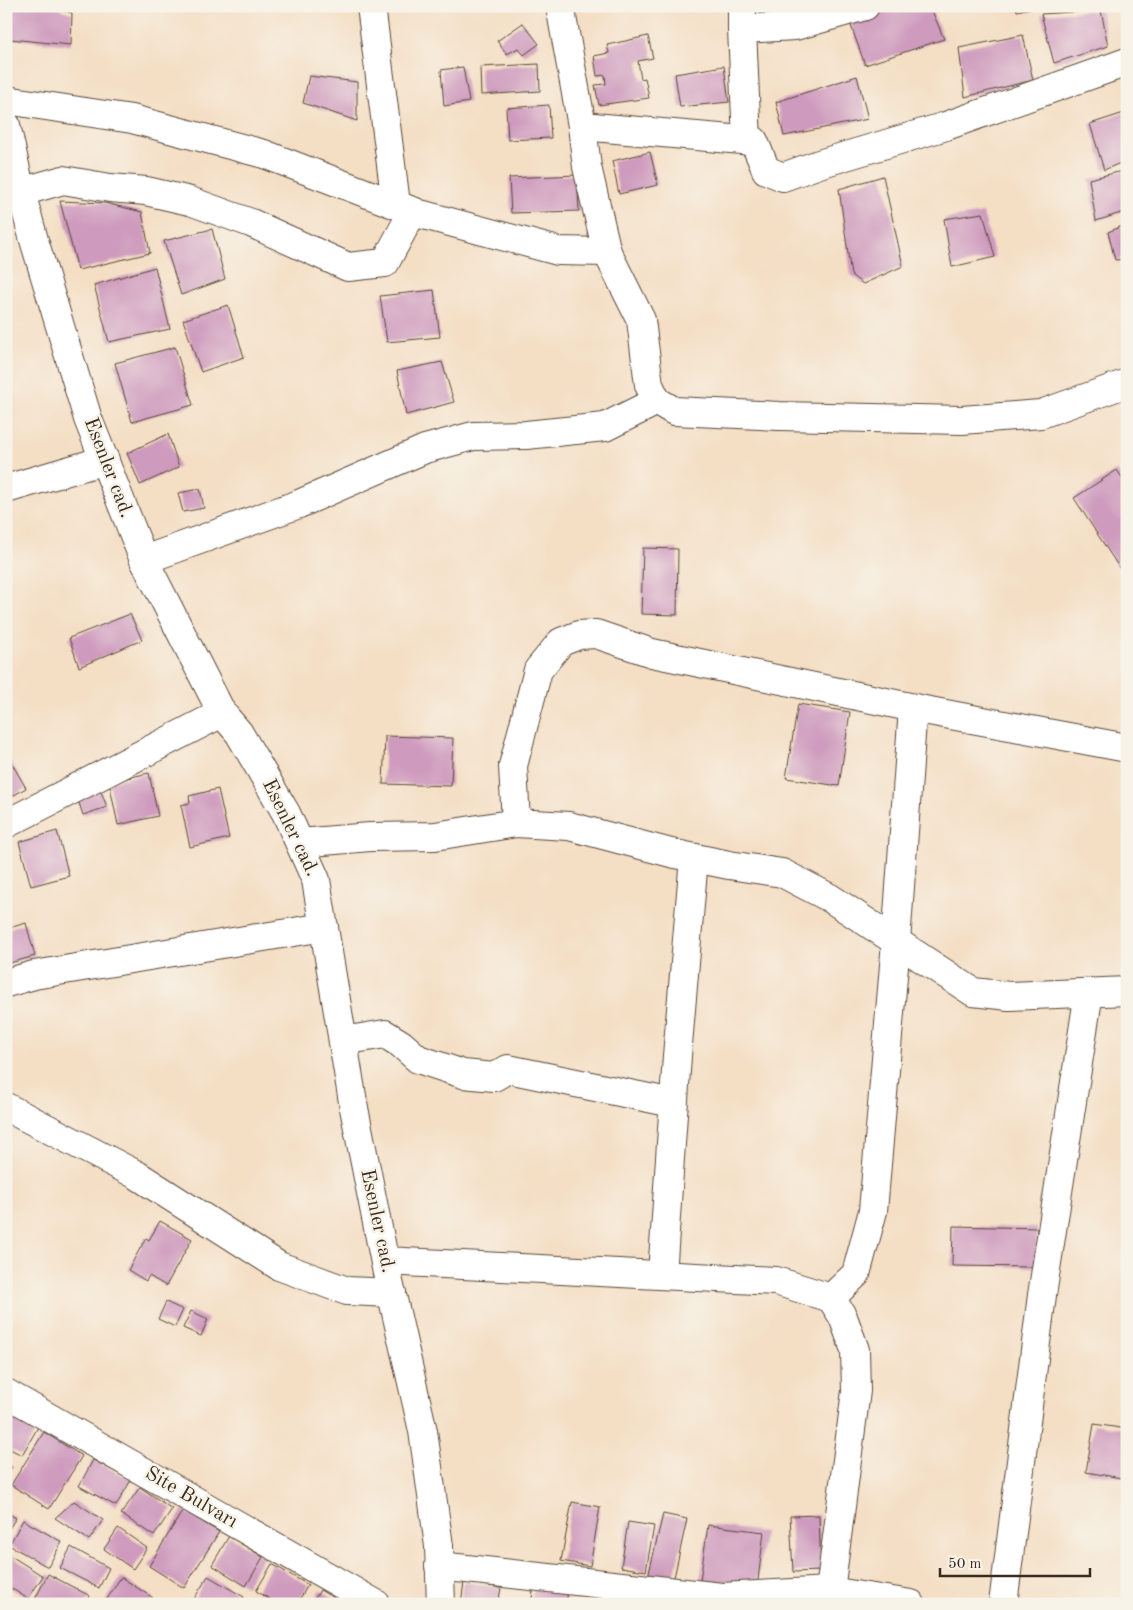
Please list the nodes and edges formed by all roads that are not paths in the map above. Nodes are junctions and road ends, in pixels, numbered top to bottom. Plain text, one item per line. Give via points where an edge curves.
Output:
1 (371, 6) edge
2 (560, 6) edge
3 (865, 6) edge
4 (742, 18) edge
5 (1127, 62) edge
6 (6, 100) edge
7 (6, 125) edge
8 (582, 126) junction
9 (747, 141) junction
10 (21, 192) junction
11 (404, 208) junction
12 (607, 252) junction
13 (1127, 383) edge
14 (657, 401) junction
15 (104, 460) junction
16 (6, 489) edge
17 (144, 560) junction
18 (913, 708) junction
19 (222, 714) junction
20 (1127, 748) edge
21 (516, 823) junction
22 (6, 824) edge
23 (300, 843) junction
24 (694, 858) junction
25 (324, 927) junction
26 (896, 942) junction
27 (6, 984) edge
28 (1127, 991) edge
29 (1089, 992) junction
30 (343, 1041) junction
31 (673, 1104) junction
32 (6, 1107) edge
33 (385, 1261) junction
34 (662, 1276) junction
35 (392, 1293) junction
36 (830, 1298) junction
37 (6, 1393) edge
38 (440, 1566) junction
39 (830, 1592) junction
40 (376, 1604) edge
41 (441, 1604) edge
42 (911, 1604) edge
43 (1002, 1604) edge

1 - 11 street
2 - 8 street
3 - 4 street via 795,26
4 - 9 street
5 - 9 street via 946,126 783,177 766,170 754,141
6 - 11 street via 132,119 264,154
7 - 10 street, Esenler cad.
8 - 9 street
8 - 12 street
10 - 11 street via 63,180 146,191 190,201 251,223 348,267 385,263
10 - 15 street, Esenler cad. via 88,419
11 - 12 street via 558,251
12 - 14 street via 641,320 649,385
13 - 14 street via 1041,414 962,420 674,411
14 - 17 street via 605,426 526,435 473,436 425,449 299,504
15 - 16 street
15 - 17 street, Esenler cad.
17 - 19 street, Esenler cad.
18 - 20 street
18 - 21 street via 652,653 596,634 579,635 561,642 538,670 513,766
18 - 26 street
19 - 22 street
19 - 23 street, Esenler cad. via 240,733
21 - 23 street via 434,836
21 - 24 street via 569,826
23 - 25 street, Esenler cad. via 316,880
24 - 26 street via 782,872 830,898
24 - 31 street
25 - 27 street via 34,976
25 - 30 street, Esenler cad.
26 - 29 street via 973,992 1009,996
26 - 36 street via 873,1211 856,1274
28 - 29 street
29 - 43 street via 1042,1295
30 - 31 street via 385,1034 418,1058 463,1074 494,1077 508,1069
30 - 33 street, Esenler cad.
31 - 34 street
32 - 35 street via 137,1175 278,1266 347,1291
33 - 34 street
33 - 35 street, Esenler cad.
34 - 36 street via 776,1281
35 - 38 street, Esenler cad. via 423,1431
36 - 39 street via 843,1317 855,1350 856,1391
37 - 40 street, Site Bulvarı
38 - 39 street via 722,1597
38 - 41 street, Esenler cad.
39 - 42 street

